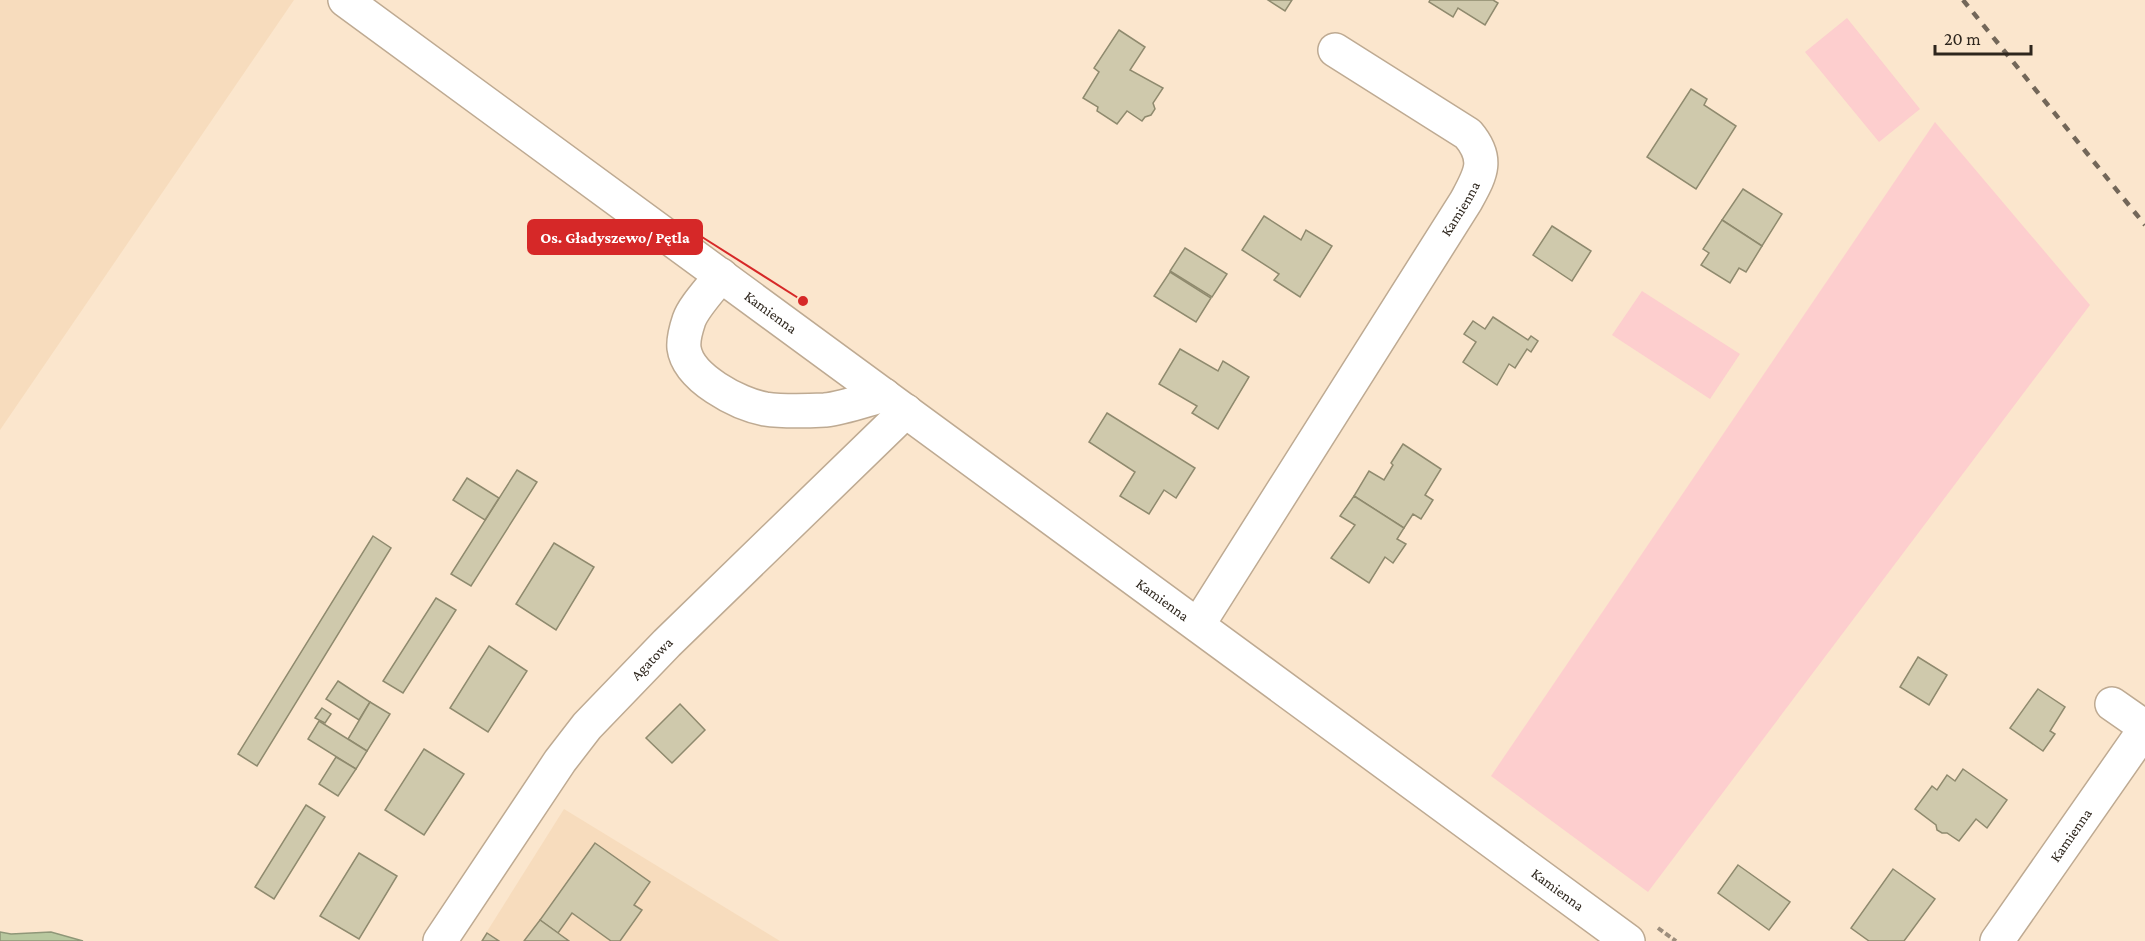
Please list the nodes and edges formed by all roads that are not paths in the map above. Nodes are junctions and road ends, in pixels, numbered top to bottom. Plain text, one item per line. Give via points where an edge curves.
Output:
1 (345, 0) edge
2 (1335, 50) dead end
3 (721, 275) junction
4 (895, 403) junction
5 (1198, 625) junction
6 (2112, 704) dead end
7 (2145, 728) edge
8 (440, 941) edge
9 (1628, 941) edge
10 (1997, 941) edge

1 - 3 street, Kamienna
2 - 5 street, Kamienna via 1468,134 1481,158 1479,176
3 - 4 street, Kamienna
3 - 4 street via 690,317 685,335 684,349 700,376 736,399 762,409 828,410
4 - 5 street, Kamienna
4 - 8 street, Agatowa via 587,726
5 - 9 street, Kamienna
6 - 7 street, Kamienna
7 - 10 street, Kamienna

